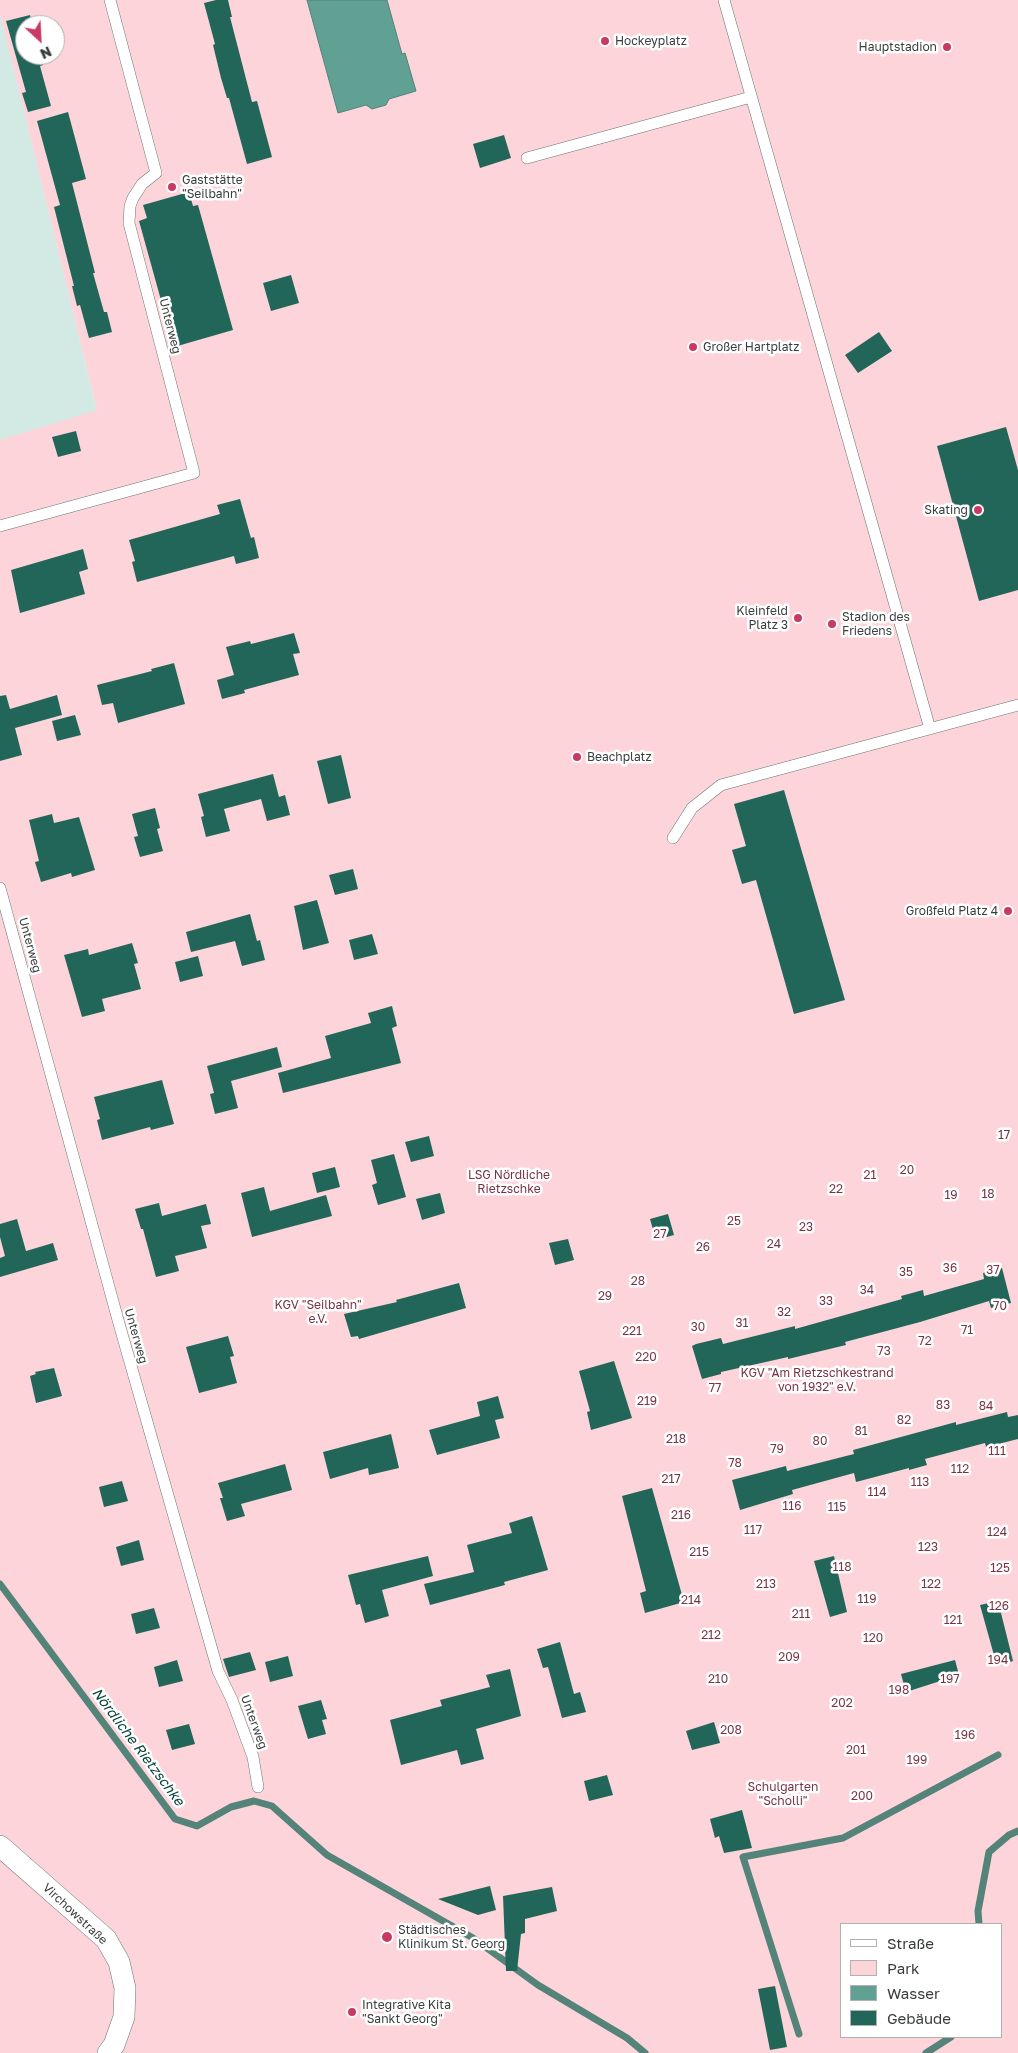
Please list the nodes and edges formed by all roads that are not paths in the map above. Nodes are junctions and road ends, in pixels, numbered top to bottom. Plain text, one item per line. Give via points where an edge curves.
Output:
1 (110, 0) edge
2 (724, 0) edge
3 (751, 97) junction
4 (527, 158) dead end
5 (0, 526) edge
6 (1018, 705) edge
7 (930, 729) junction
8 (673, 838) dead end
9 (0, 888) edge
10 (258, 1787) dead end
11 (0, 1846) edge
12 (108, 2053) edge

1 - 5 lane, Unterweg via 156,173 142,184 133,198 129,223 194,473
2 - 3 lane
3 - 4 lane
3 - 7 lane
6 - 7 lane
7 - 8 lane via 721,785 692,808
9 - 10 lane, Unterweg via 218,1671 253,1757
11 - 12 street, Virchowstraße via 106,1939 119,1962 126,1988 124,2017

